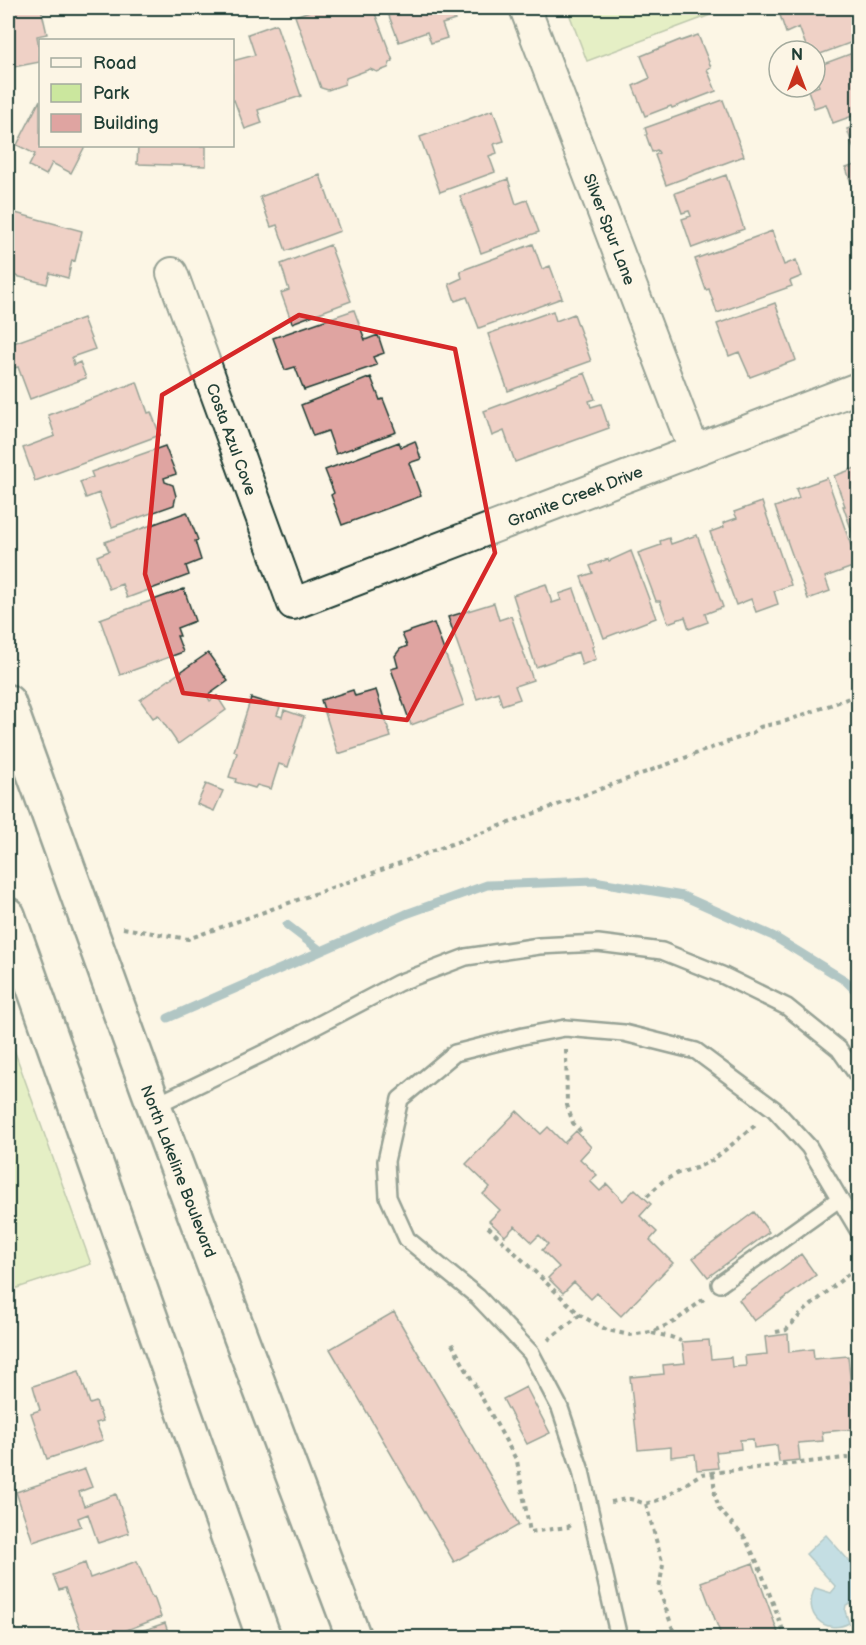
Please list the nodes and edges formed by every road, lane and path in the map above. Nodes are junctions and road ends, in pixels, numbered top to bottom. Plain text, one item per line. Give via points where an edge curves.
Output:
1 (525, 8) edge
2 (172, 273) dead end
3 (858, 388) edge
4 (694, 450) junction
5 (293, 604) joint
6 (858, 695) edge
7 (8, 702) edge
8 (8, 915) edge
9 (119, 927) dead end
10 (565, 1028) junction
11 (858, 1076) edge
12 (154, 1106) junction
13 (774, 1109) junction
14 (582, 1134) dead end
15 (647, 1196) dead end
16 (839, 1199) junction
17 (488, 1227) dead end
18 (858, 1230) edge
19 (858, 1266) edge
20 (720, 1284) joint
21 (580, 1315) junction
22 (651, 1332) junction
23 (776, 1332) dead end
24 (681, 1341) dead end
25 (452, 1344) dead end
26 (531, 1353) junction
27 (858, 1459) edge
28 (713, 1473) junction
29 (646, 1503) junction
30 (591, 1512) junction
31 (264, 1638) edge
32 (354, 1638) edge
33 (619, 1638) edge
34 (676, 1638) edge
35 (786, 1638) edge

1 - 4 street, Silver Spur Lane
2 - 5 street, Costa Azul Cove
3 - 4 street, Granite Creek Drive
4 - 5 street, Granite Creek Drive
6 - 9 path via 760,727 188,939
7 - 12 main road, North Lakeline Boulevard
8 - 31 main road
10 - 13 lane via 624,1033 696,1051
10 - 14 path via 567,1105
10 - 26 lane via 455,1053 400,1099 386,1161 388,1197 407,1239 478,1297
11 - 12 lane via 839,1049 787,1007 662,951 598,943 539,946 466,957 398,983
12 - 32 main road, North Lakeline Boulevard
13 - 15 path via 713,1160 678,1173
13 - 16 lane via 809,1147
16 - 18 lane
16 - 20 lane
17 - 21 path
19 - 23 path via 786,1330
20 - 22 path via 674,1322
21 - 22 path via 607,1330 630,1335
21 - 26 path
22 - 24 path
25 - 30 path via 517,1461 530,1532 568,1527
26 - 30 lane via 560,1408
27 - 28 path
28 - 29 path via 702,1474
28 - 35 path via 719,1509 745,1538
29 - 30 path via 630,1499 606,1503
29 - 34 path via 663,1565 659,1589
30 - 33 lane

